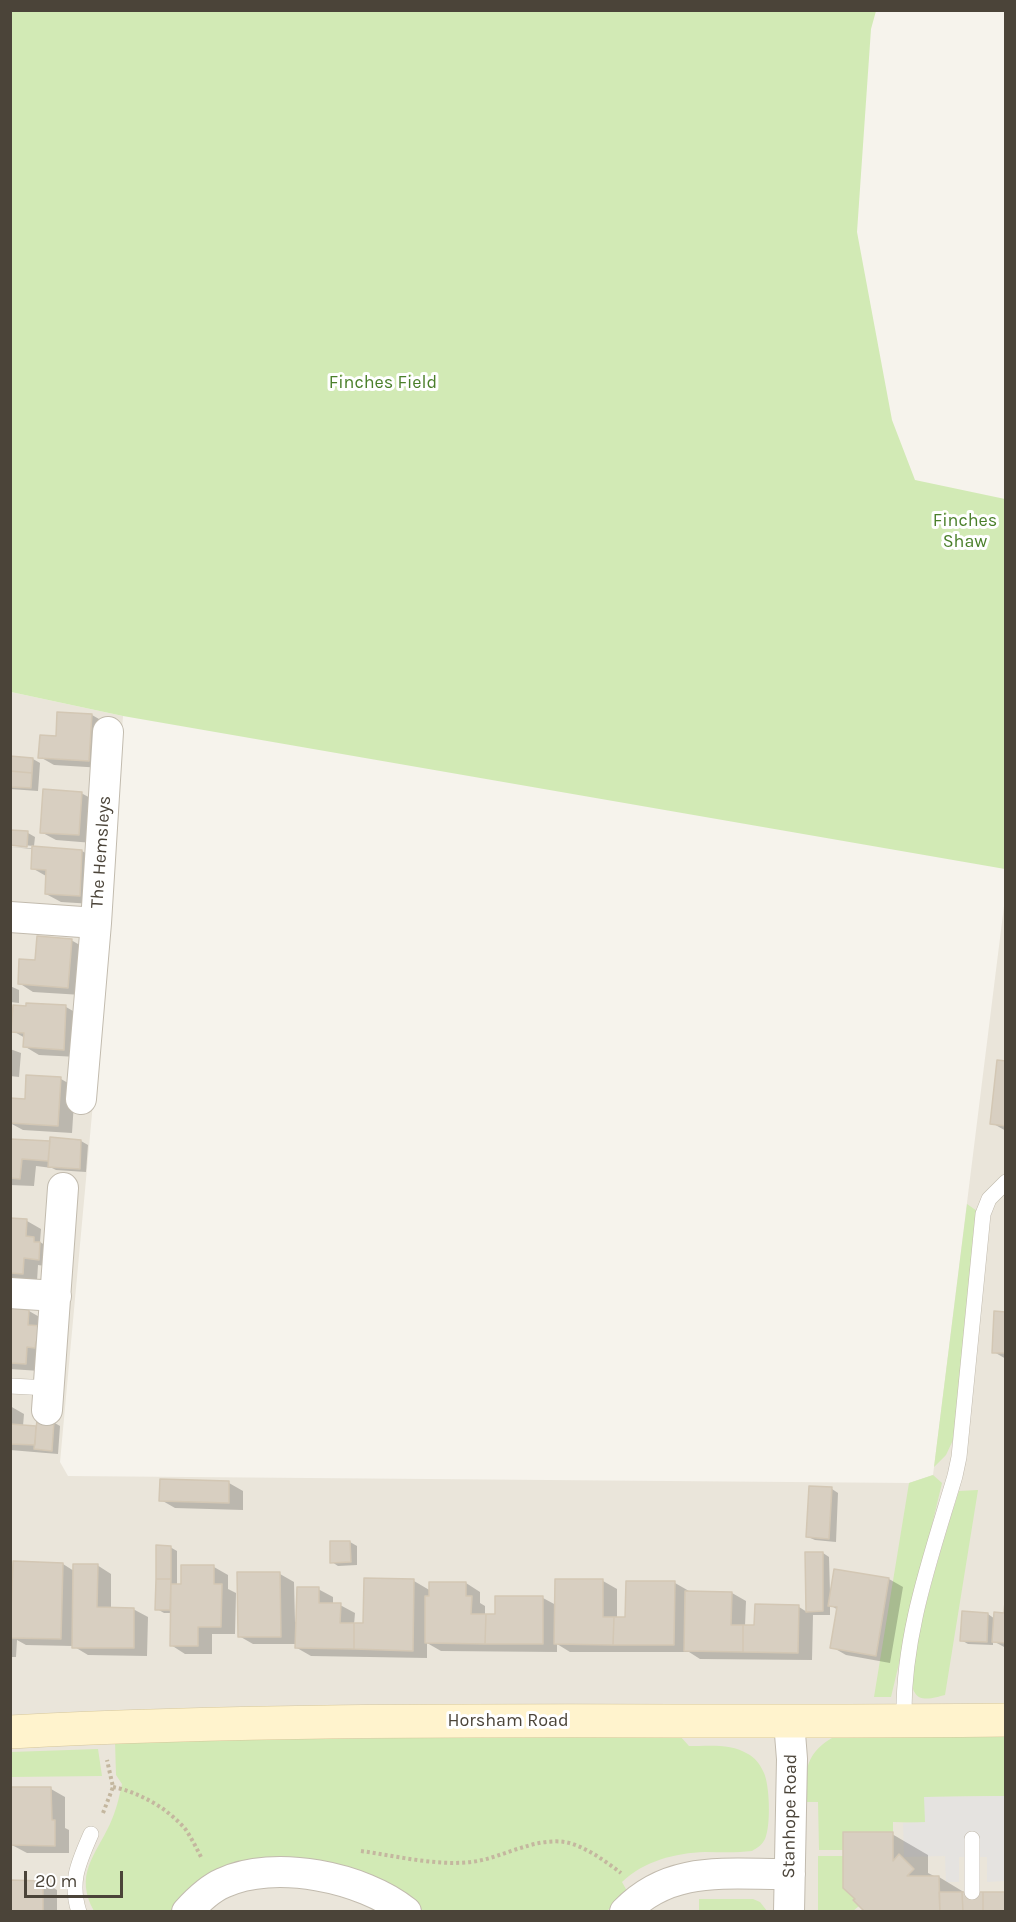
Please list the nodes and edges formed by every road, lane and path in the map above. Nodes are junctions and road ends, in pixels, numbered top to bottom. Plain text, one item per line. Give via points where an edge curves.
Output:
1 (108, 732) dead end
2 (10, 916) edge
3 (96, 923) junction
4 (81, 1099) dead end
5 (1005, 1182) edge
6 (63, 1188) dead end
7 (10, 1293) edge
8 (56, 1296) junction
9 (10, 1386) edge
10 (48, 1399) joint
11 (1005, 1720) edge
12 (789, 1721) junction
13 (904, 1721) junction
14 (105, 1727) junction
15 (10, 1732) edge
16 (113, 1787) junction
17 (91, 1834) joint
18 (972, 1839) dead end
19 (352, 1850) dead end
20 (790, 1874) junction
21 (212, 1889) junction
22 (972, 1892) dead end
23 (633, 1903) edge
24 (79, 1911) edge
25 (187, 1911) edge
26 (406, 1911) edge
27 (789, 1911) edge

1 - 3 street, The Hemsleys
2 - 3 street, The Hemsleys
3 - 4 street
5 - 13 lane via 989,1199 983,1214 961,1443 911,1629
6 - 8 street
7 - 8 street
8 - 10 street
9 - 10 lane
11 - 13 street, Horsham Road
12 - 13 street, Horsham Road
12 - 14 street, Horsham Road via 290,1721
12 - 20 street, Stanhope Road
14 - 15 street, Horsham Road
14 - 16 path
16 - 17 path
16 - 21 path via 140,1795 185,1829
17 - 24 lane via 74,1880
18 - 22 lane
19 - 23 path via 471,1862 526,1846 564,1842 604,1860 632,1882
20 - 23 street via 690,1876 661,1885
20 - 27 street, Stanhope Road
21 - 25 street
21 - 26 street via 247,1875 318,1875 360,1886

